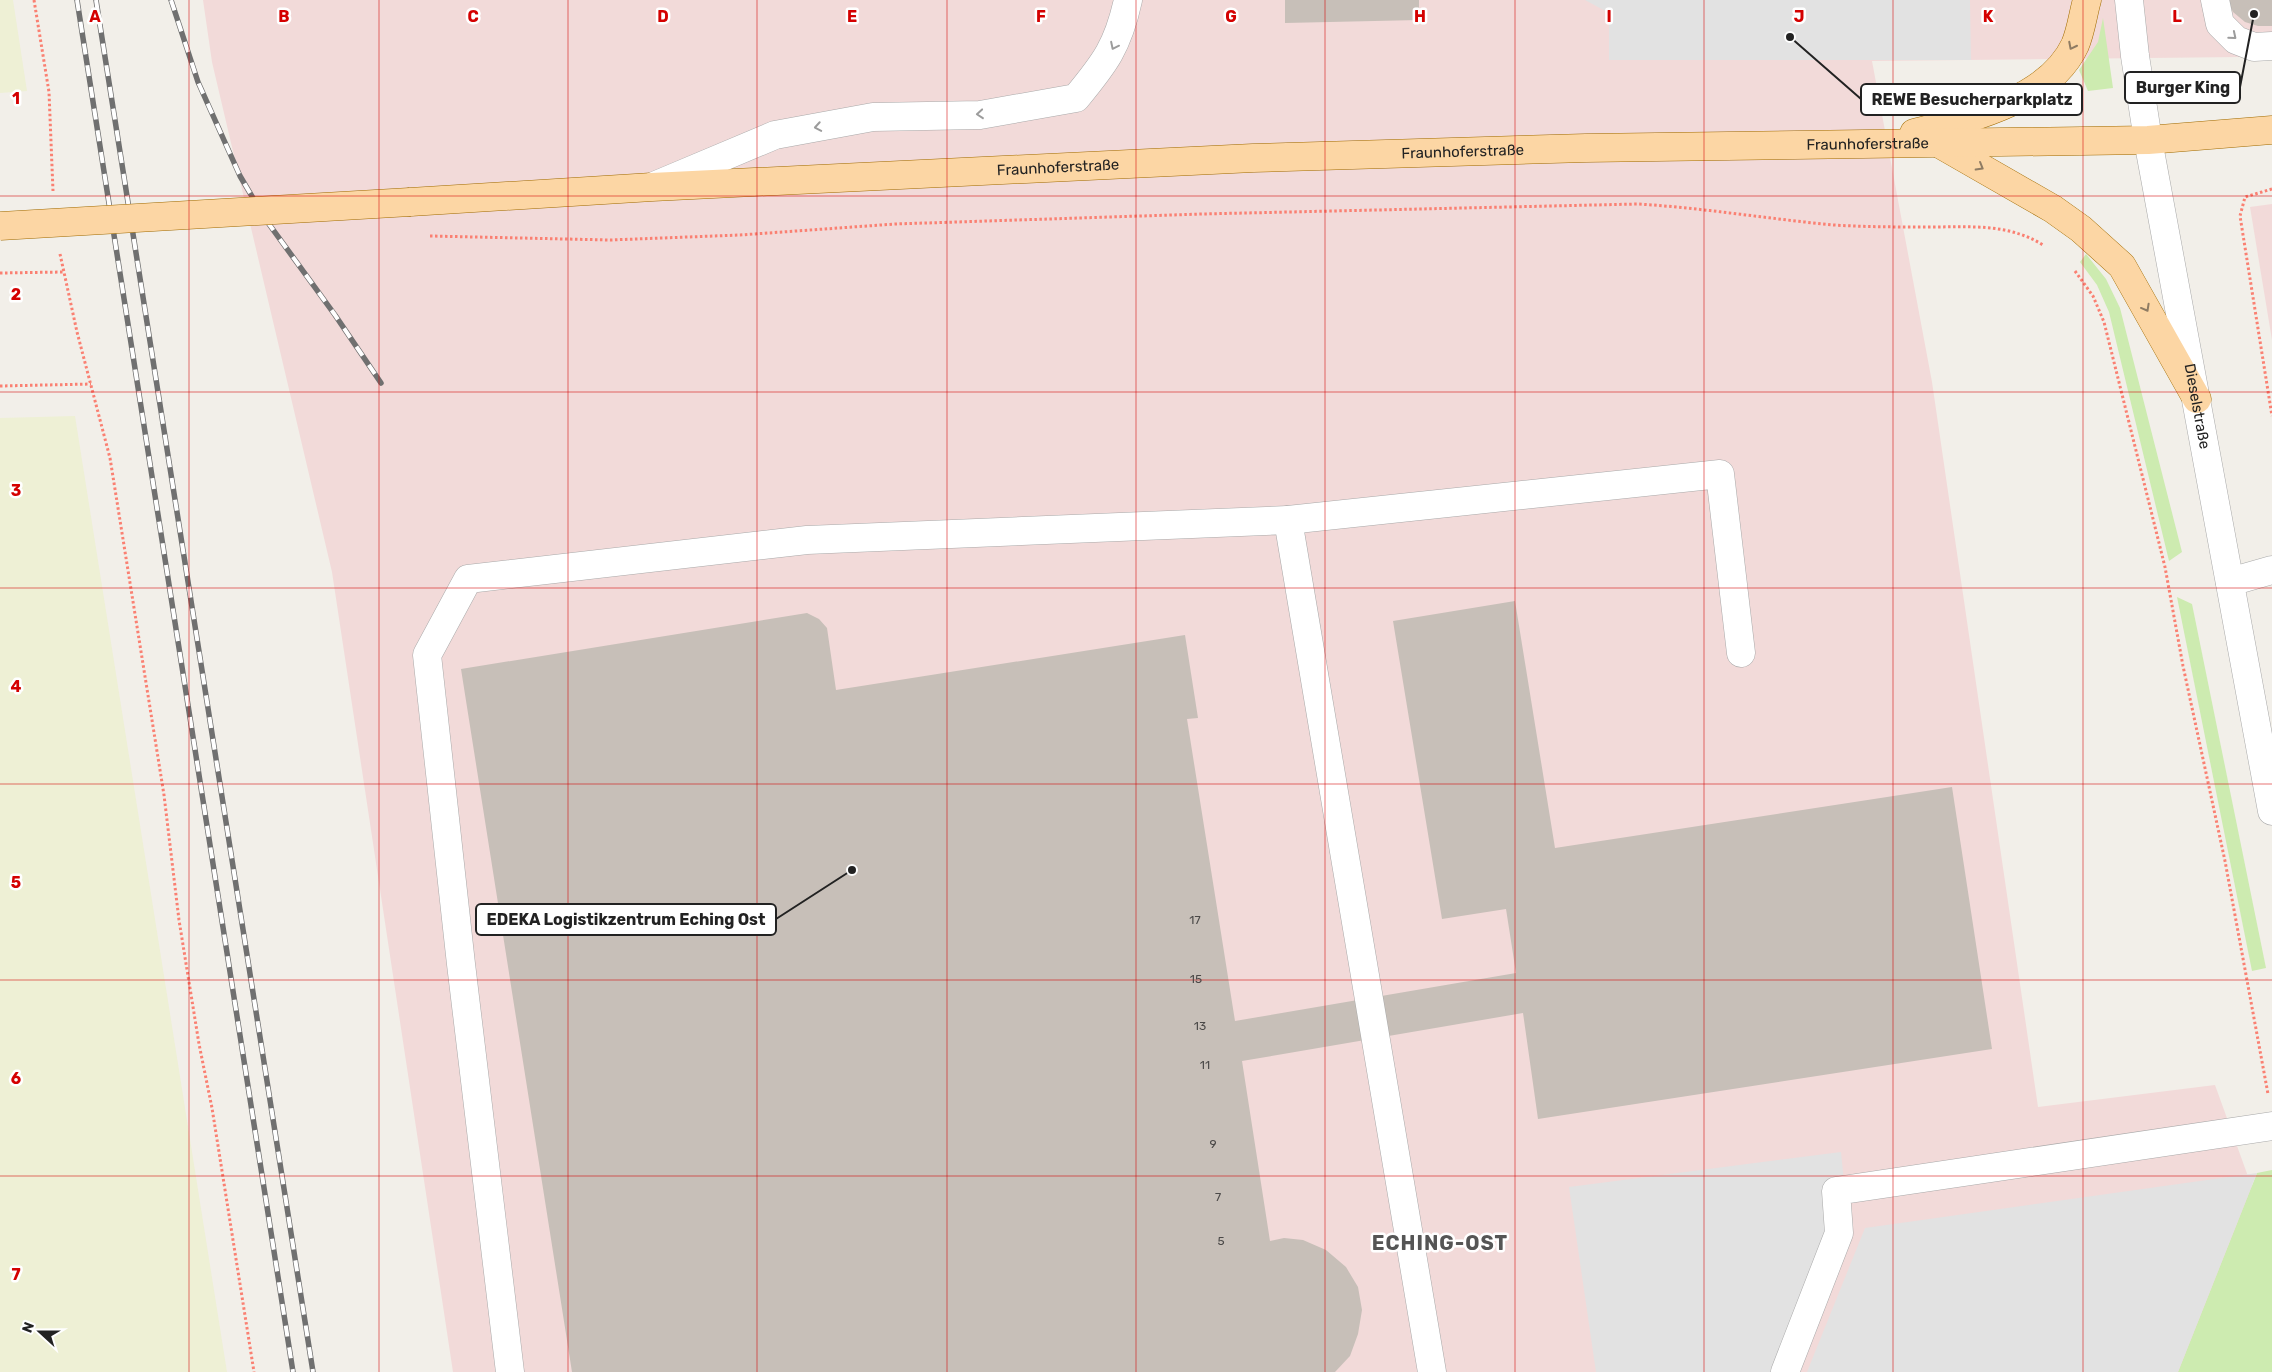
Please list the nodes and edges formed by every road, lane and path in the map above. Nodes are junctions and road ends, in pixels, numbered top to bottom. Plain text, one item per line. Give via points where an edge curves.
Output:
1 (1128, 0) edge
2 (2087, 0) edge
3 (2129, 0) edge
4 (2215, 0) edge
5 (2272, 46) edge
6 (2272, 130) edge
7 (2148, 140) junction
8 (1938, 143) junction
9 (1873, 144) junction
10 (652, 187) junction
11 (2272, 189) edge
12 (0, 226) edge
13 (427, 236) dead end
14 (2046, 247) dead end
15 (2072, 267) dead end
16 (63, 272) dead end
17 (2, 273) edge
18 (0, 386) edge
19 (2196, 399) junction
20 (2272, 416) edge
21 (1288, 520) junction
22 (2272, 570) edge
23 (2230, 582) junction
24 (1740, 653) dead end
25 (2272, 811) edge
26 (2268, 1098) dead end
27 (2272, 1126) edge
28 (254, 1372) edge
29 (510, 1372) edge
30 (1432, 1372) edge
31 (1785, 1372) edge

1 -> 10 street via 1122,28 1106,61 1076,98 980,115 873,117 775,135
2 -> 9 main road via 2075,45 2061,66 2029,94 1970,118
3 - 7 street, Dieselstraße
4 -> 5 street via 2220,24 2236,40 2254,47
6 - 7 main road, Fraunhoferstraße
7 - 8 main road, Fraunhoferstraße
7 - 19 street, Dieselstraße
8 - 9 main road, Fraunhoferstraße
8 -> 19 main road via 2053,209 2122,266
9 - 10 main road, Fraunhoferstraße via 1253,158
10 - 12 main road, Fraunhoferstraße, bridge
11 - 20 path via 2245,197 2240,216
13 - 14 path via 610,240 935,223 1638,204 1835,225 1987,226 2013,231
15 - 26 path via 2093,296 2104,322 2163,558 2225,861
16 - 17 path
18 - 28 path via 91,384 110,458 140,639 179,920
19 - 23 street, Dieselstraße
21 - 24 street via 1720,474
21 - 29 street via 807,540 468,579 427,655
21 - 30 street
22 - 23 street
23 - 25 street, Dieselstraße
27 - 31 street via 1836,1191 1839,1233

